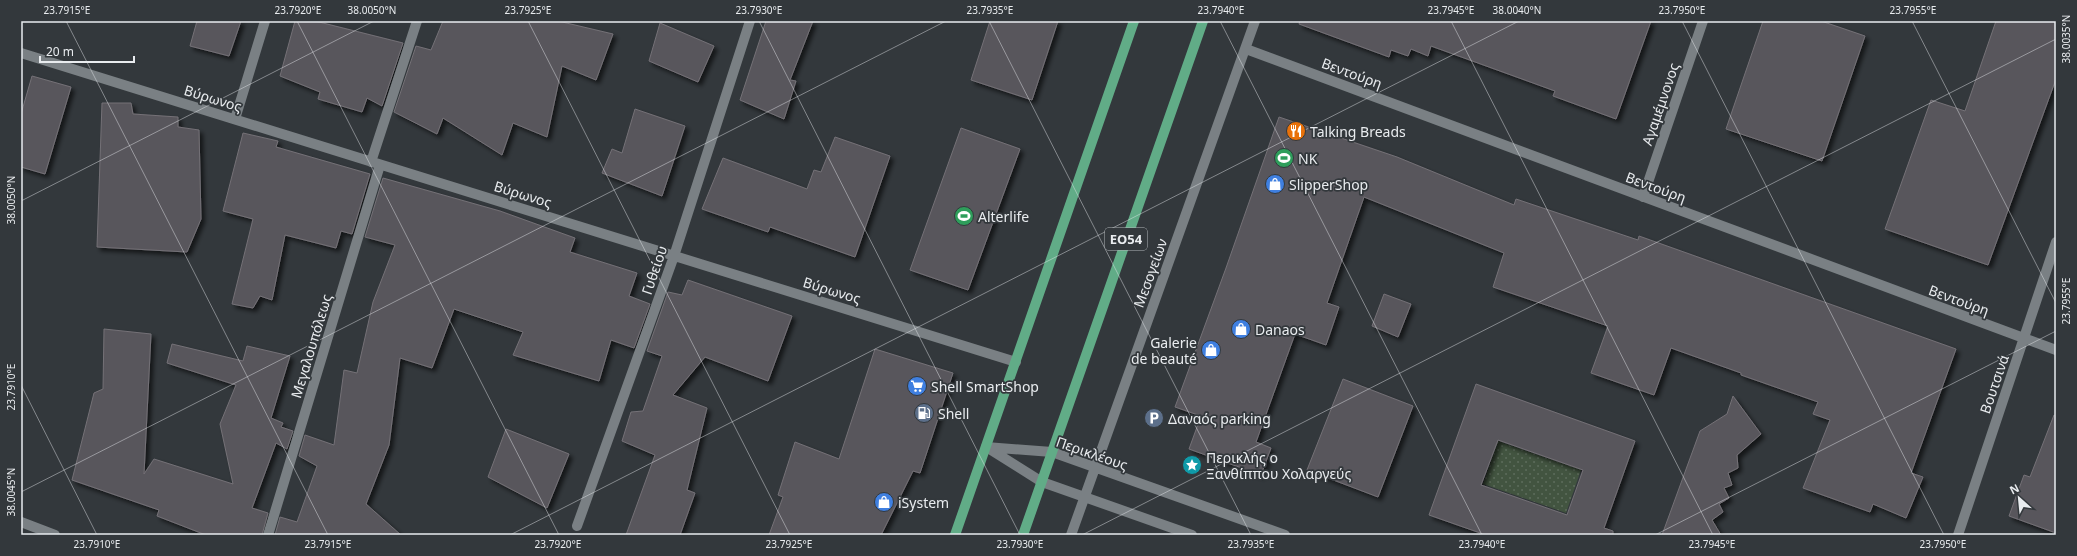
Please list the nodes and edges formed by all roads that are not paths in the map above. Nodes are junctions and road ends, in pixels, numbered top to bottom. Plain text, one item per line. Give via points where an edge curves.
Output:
1 (265, 21) edge
2 (417, 21) edge
3 (750, 21) edge
4 (1134, 21) edge
5 (1203, 21) edge
6 (1255, 21) edge
7 (1703, 21) edge
8 (1246, 49) junction
9 (21, 53) edge
10 (235, 119) junction
11 (375, 163) junction
12 (1643, 197) junction
13 (2056, 242) edge
14 (674, 256) junction
15 (2024, 339) junction
16 (2056, 350) edge
17 (1016, 362) junction
18 (986, 447) junction
19 (1052, 452) junction
20 (1094, 467) junction
21 (1042, 482) junction
22 (1084, 497) junction
23 (21, 522) edge
24 (577, 526) dead end
25 (55, 535) edge
26 (268, 535) edge
27 (955, 535) edge
28 (1024, 535) edge
29 (1071, 535) edge
30 (1192, 535) edge
31 (1285, 535) edge
32 (1958, 535) edge

1 - 10 street
2 - 11 street, Μεγαλουπόλεως
3 - 14 street, Γυθείου
4 - 17 main road
5 - 19 main road, ΕΟ54
6 - 8 street, Μεσογείων
7 - 12 street, Αγαμέμνονος
8 - 12 street, Βεντούρη
8 - 20 street, Μεσογείων
9 - 10 street, Βύρωνος
10 - 11 street, Βύρωνος
11 - 14 street, Βύρωνος
11 - 26 street, Μεγαλουπόλεως
12 - 15 street, Βεντούρη
13 - 15 street, Βουτσινά
14 - 17 street, Βύρωνος
14 - 24 street, Γυθείου
15 - 16 street, Βεντούρη
15 - 32 street, Βουτσινά
17 - 18 main road
18 - 19 street, Περικλέους
18 - 21 street
18 - 27 main road
19 - 20 street, Περικλέους
19 - 21 main road, ΕΟ54
20 - 22 street, Μεσογείων
20 - 31 street, Περικλέους
21 - 22 street
21 - 28 main road, ΕΟ54
22 - 29 street, Μεσογείων
22 - 30 street
23 - 25 street

